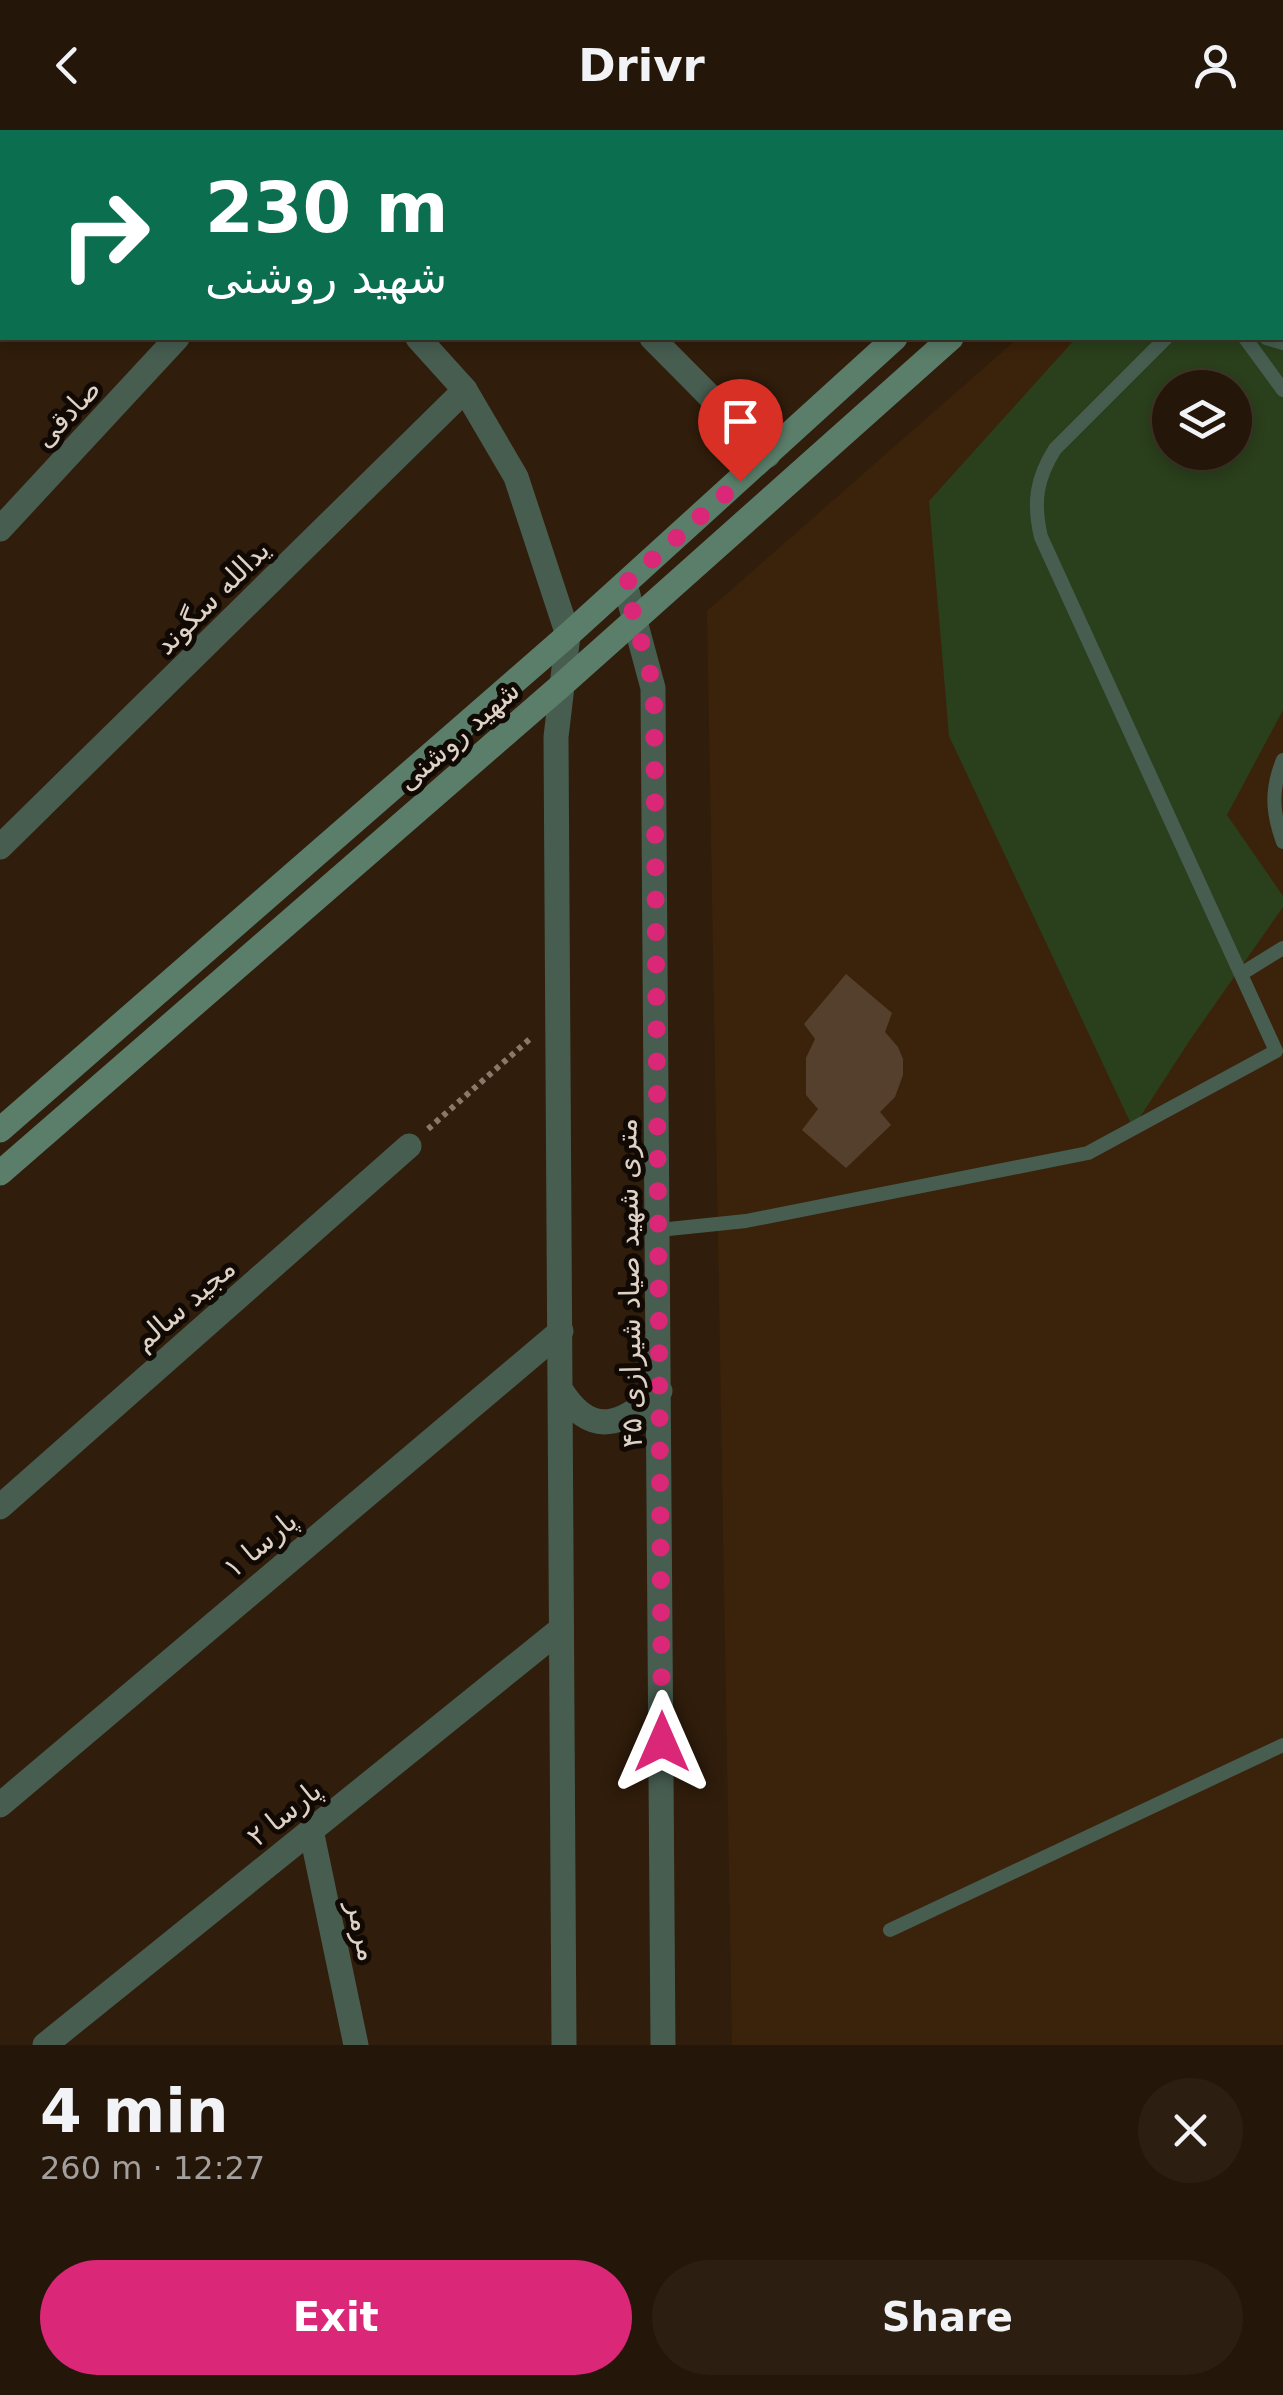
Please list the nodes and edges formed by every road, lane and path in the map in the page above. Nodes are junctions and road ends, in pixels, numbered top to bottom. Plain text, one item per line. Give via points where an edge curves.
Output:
1 (175, 340) edge
2 (420, 340) edge
3 (654, 340) edge
4 (893, 340) edge
5 (950, 340) edge
6 (1164, 340) edge
7 (1246, 340) edge
8 (465, 390) junction
9 (1283, 390) edge
10 (768, 455) junction
11 (0, 529) edge
12 (625, 584) junction
13 (636, 618) junction
14 (568, 635) junction
15 (564, 682) junction
16 (1283, 760) edge
17 (1283, 842) edge
18 (0, 848) edge
19 (1283, 948) edge
20 (1240, 974) junction
21 (558, 1014) junction
22 (0, 1130) edge
23 (408, 1146) joint
24 (0, 1173) edge
25 (658, 1230) junction
26 (561, 1331) junction
27 (561, 1390) junction
28 (660, 1391) junction
29 (0, 1507) edge
30 (561, 1629) junction
31 (1283, 1745) edge
32 (0, 1804) edge
33 (311, 1830) junction
34 (890, 1930) dead end
35 (44, 2045) edge
36 (356, 2045) edge
37 (564, 2045) edge
38 (663, 2045) edge

1 - 11 street, صادقی
2 - 8 street
3 - 10 street
4 - 10 main road, شهید روشنی
5 - 13 main road, شهید روشنی
6 - 20 lane via 1055,449 1036,491 1036,515
7 - 9 lane
8 - 14 street via 516,477
8 - 18 street, یدالله سگوند
10 - 12 main road, شهید روشنی
12 - 13 street, ۴۵ متری شهید صیاد شیرازی
12 - 14 main road, شهید روشنی
13 - 15 main road, شهید روشنی
13 - 25 street, ۴۵ متری شهید صیاد شیرازی via 654,688
14 - 15 street
14 - 22 main road, شهید روشنی
15 - 21 street via 556,737
15 - 24 main road, شهید روشنی
16 - 17 lane via 1273,812
19 - 20 lane
20 - 25 lane via 1276,1051 1088,1153 746,1220
21 - 23 path
21 - 26 street
23 - 29 street, مجید سالم
25 - 28 street, ۴۵ متری شهید صیاد شیرازی
26 - 27 street
26 - 32 street, پارسا ۱
27 - 28 street via 584,1415 616,1422
27 - 30 street
28 - 38 street, ۴۵ متری شهید صیاد شیرازی
30 - 33 street, پارسا ۲
30 - 37 street
31 - 34 lane
33 - 35 street, پارسا ۲
33 - 36 street, مرمر

